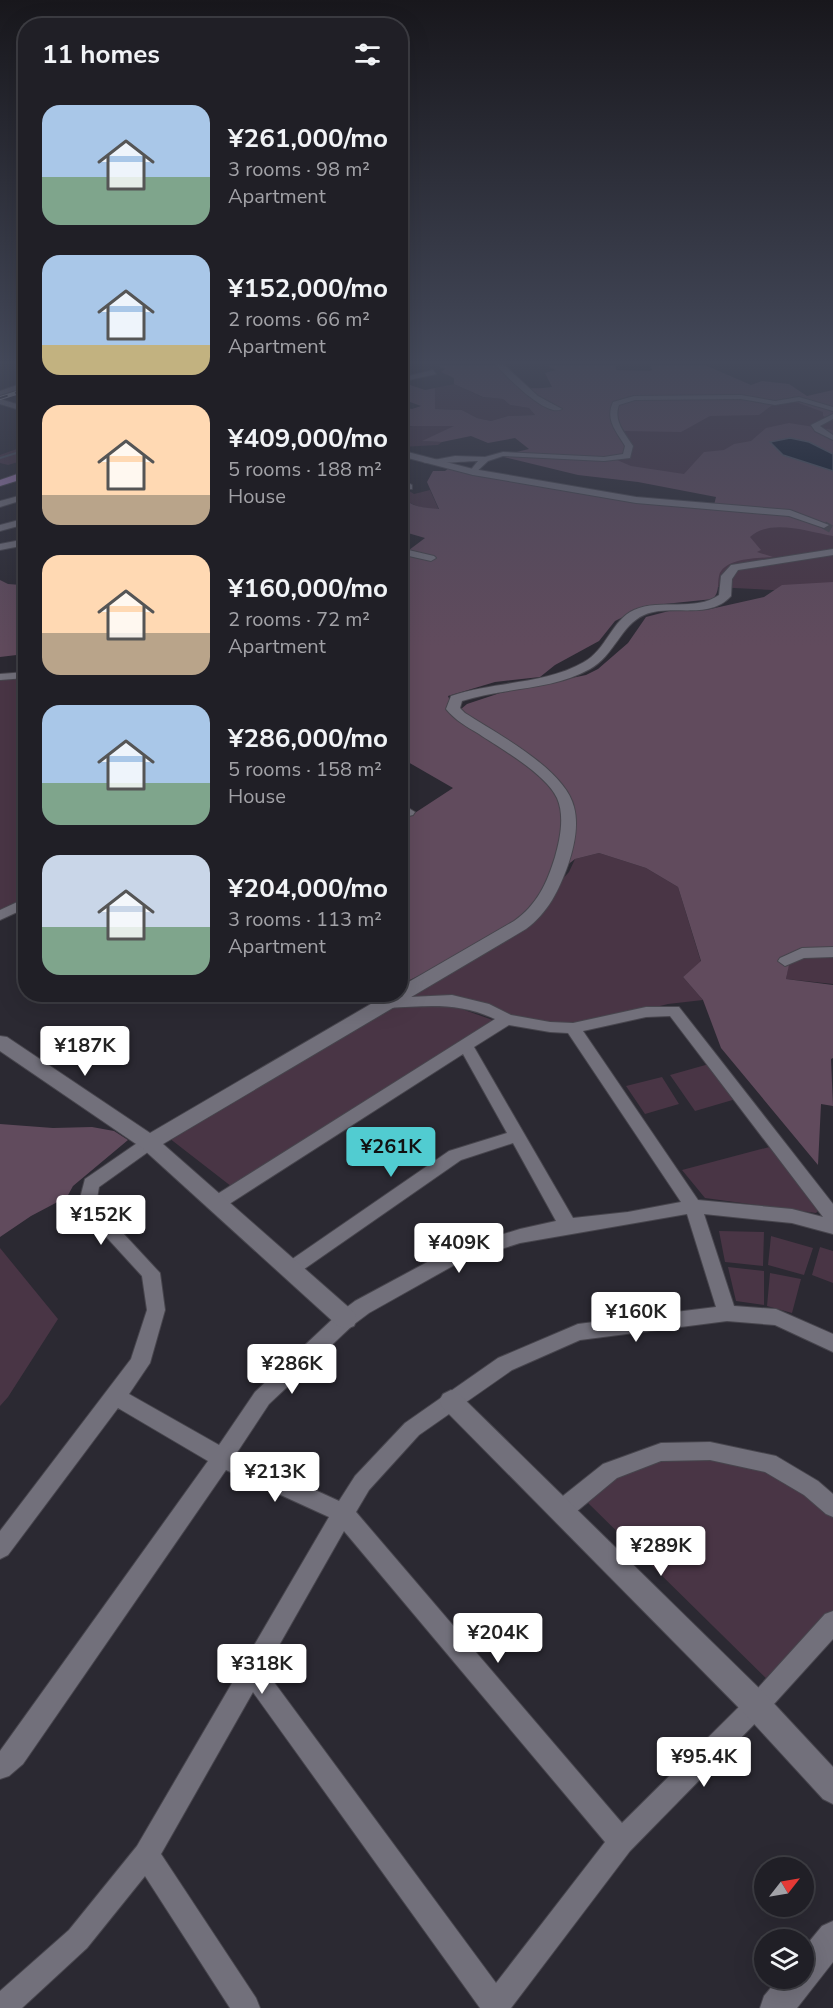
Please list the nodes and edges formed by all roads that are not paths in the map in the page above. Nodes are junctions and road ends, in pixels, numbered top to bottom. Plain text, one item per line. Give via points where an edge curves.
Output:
1 (417, 459) edge
2 (450, 459) edge
3 (476, 459) edge
4 (485, 459) joint
5 (590, 459) edge
6 (606, 459) edge
7 (427, 462) junction
8 (473, 472) junction
9 (18, 477) edge
10 (0, 483) edge
11 (18, 498) edge
12 (0, 504) edge
13 (18, 523) edge
14 (824, 525) tunnel mouth
15 (0, 528) edge
16 (18, 544) edge
17 (0, 547) edge
18 (833, 552) edge
19 (408, 553) edge
20 (431, 558) dead end
21 (18, 676) edge
22 (0, 677) edge
23 (18, 906) edge
24 (0, 916) edge
25 (833, 952) edge
26 (785, 961) dead end
27 (408, 990) edge
28 (408, 1001) edge
29 (388, 1002) edge
30 (507, 1019) junction
31 (573, 1028) junction
32 (0, 1042) edge
33 (466, 1046) junction
34 (517, 1136) junction
35 (149, 1143) junction
36 (217, 1203) junction
37 (693, 1206) junction
38 (833, 1217) edge
39 (568, 1226) junction
40 (833, 1227) edge
41 (291, 1269) junction
42 (727, 1313) junction
43 (346, 1319) junction
44 (833, 1344) edge
45 (115, 1396) junction
46 (451, 1401) junction
47 (222, 1458) junction
48 (833, 1507) edge
49 (562, 1510) junction
50 (343, 1514) junction
51 (0, 1548) edge
52 (833, 1622) edge
53 (252, 1672) junction
54 (756, 1705) junction
55 (0, 1767) edge
56 (833, 1790) edge
57 (621, 1842) junction
58 (146, 1855) junction
59 (833, 1937) edge
60 (814, 1961) edge
61 (791, 1989) edge
62 (495, 2006) edge
63 (2, 2008) edge
64 (246, 2008) edge
65 (776, 2008) edge

1 - 7 street
2 - 7 street
3 - 4 street
4 - 8 street
5 - 6 street
7 - 8 street
8 - 14 street via 659,503 790,513
9 - 10 main road
11 - 12 street
13 - 15 street
16 - 17 street
18 - 27 street via 735,567 726,577 725,596 719,601 641,612 633,616 603,654 577,671 540,684 476,691 456,699 453,709 460,716 521,757 564,798 569,832 548,897 534,916
19 - 20 street
21 - 22 street
23 - 24 street
25 - 26 street via 802,953
28 - 30 street via 452,1000
29 - 35 street
30 - 31 street
30 - 33 street
31 - 37 street
31 - 38 street via 646,1012 674,1011
32 - 35 street
33 - 34 street
33 - 36 street
34 - 39 street
34 - 41 street via 455,1155
35 - 36 street
35 - 45 street via 91,1184 87,1206 151,1273 156,1310 140,1363
36 - 41 street
37 - 39 street
37 - 40 street via 792,1216
37 - 42 street
39 - 43 street via 452,1257
41 - 43 street
42 - 44 street via 776,1317
42 - 46 street via 578,1332 505,1364
43 - 47 street via 262,1398
45 - 47 street
45 - 51 street
46 - 49 street
46 - 50 street via 412,1430 362,1483
47 - 50 street
47 - 55 street via 14,1755
48 - 49 street via 811,1488 769,1464 710,1451 662,1452 610,1471
49 - 54 street
50 - 53 street
50 - 57 street
52 - 54 street
53 - 58 street
53 - 62 street
54 - 56 street
54 - 57 street
57 - 62 street
58 - 63 street via 78,1939
58 - 64 street
59 - 60 street
61 - 65 street

